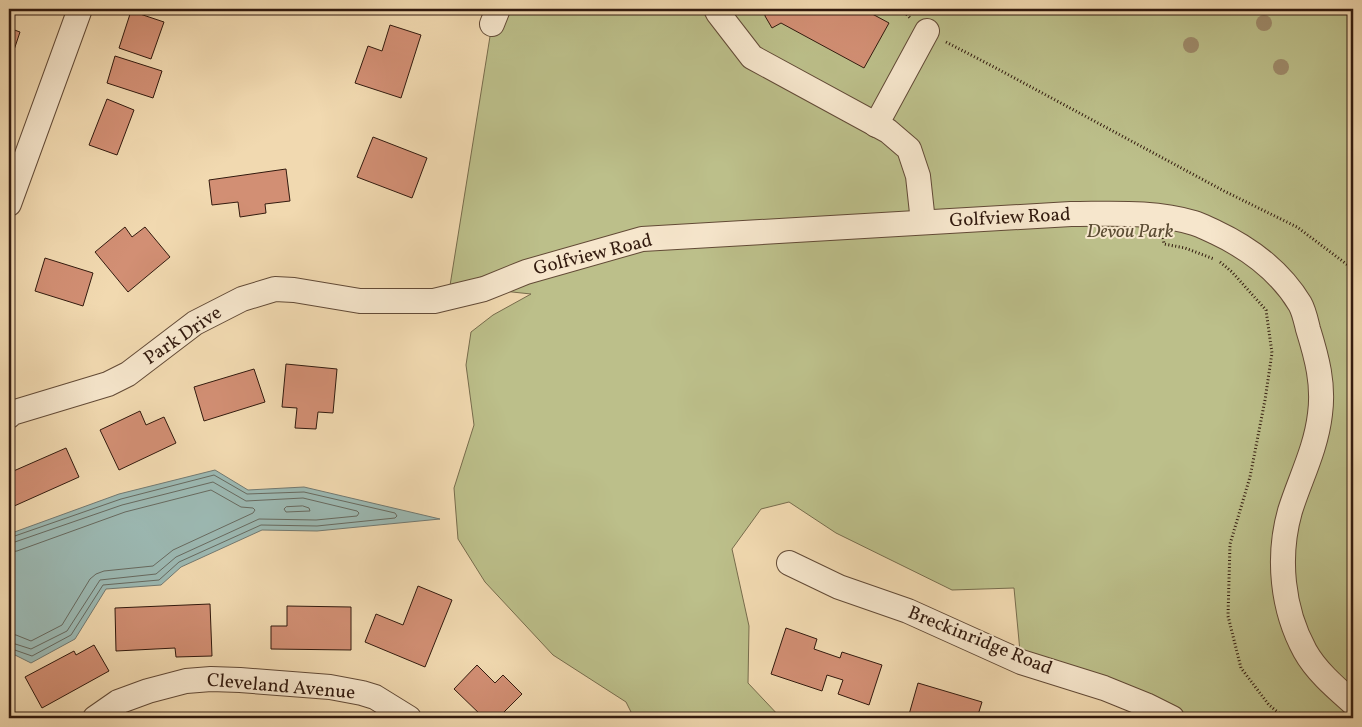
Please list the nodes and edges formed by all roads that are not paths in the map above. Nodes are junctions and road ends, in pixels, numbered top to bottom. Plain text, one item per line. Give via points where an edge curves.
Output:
1 (80, 9) edge
2 (716, 9) edge
3 (927, 31) road end
4 (876, 125) junction
5 (9, 204) edge
6 (923, 222) junction
7 (448, 298) joint
8 (10, 414) edge
9 (789, 563) dead end
10 (1353, 704) edge
11 (95, 718) edge
12 (410, 718) edge
13 (1172, 718) edge

1 - 5 street
2 - 4 street via 752,57
3 - 4 street
4 - 6 street via 909,149 918,176
6 - 7 street, Golfview Road via 642,239
6 - 10 street, Golfview Road via 1071,214 1162,217 1195,223 1237,242 1276,272 1301,306 1322,382 1320,415 1310,458 1290,510 1285,536 1286,599 1305,651 1315,666
7 - 8 street, Park Drive via 434,301 360,301 275,289 242,299 195,323 128,374 108,384
9 - 13 street, Breckinridge Road via 839,587 908,611 1021,662 1104,688
11 - 12 street, Cleveland Avenue via 118,702 148,691 186,681 211,679 362,692

